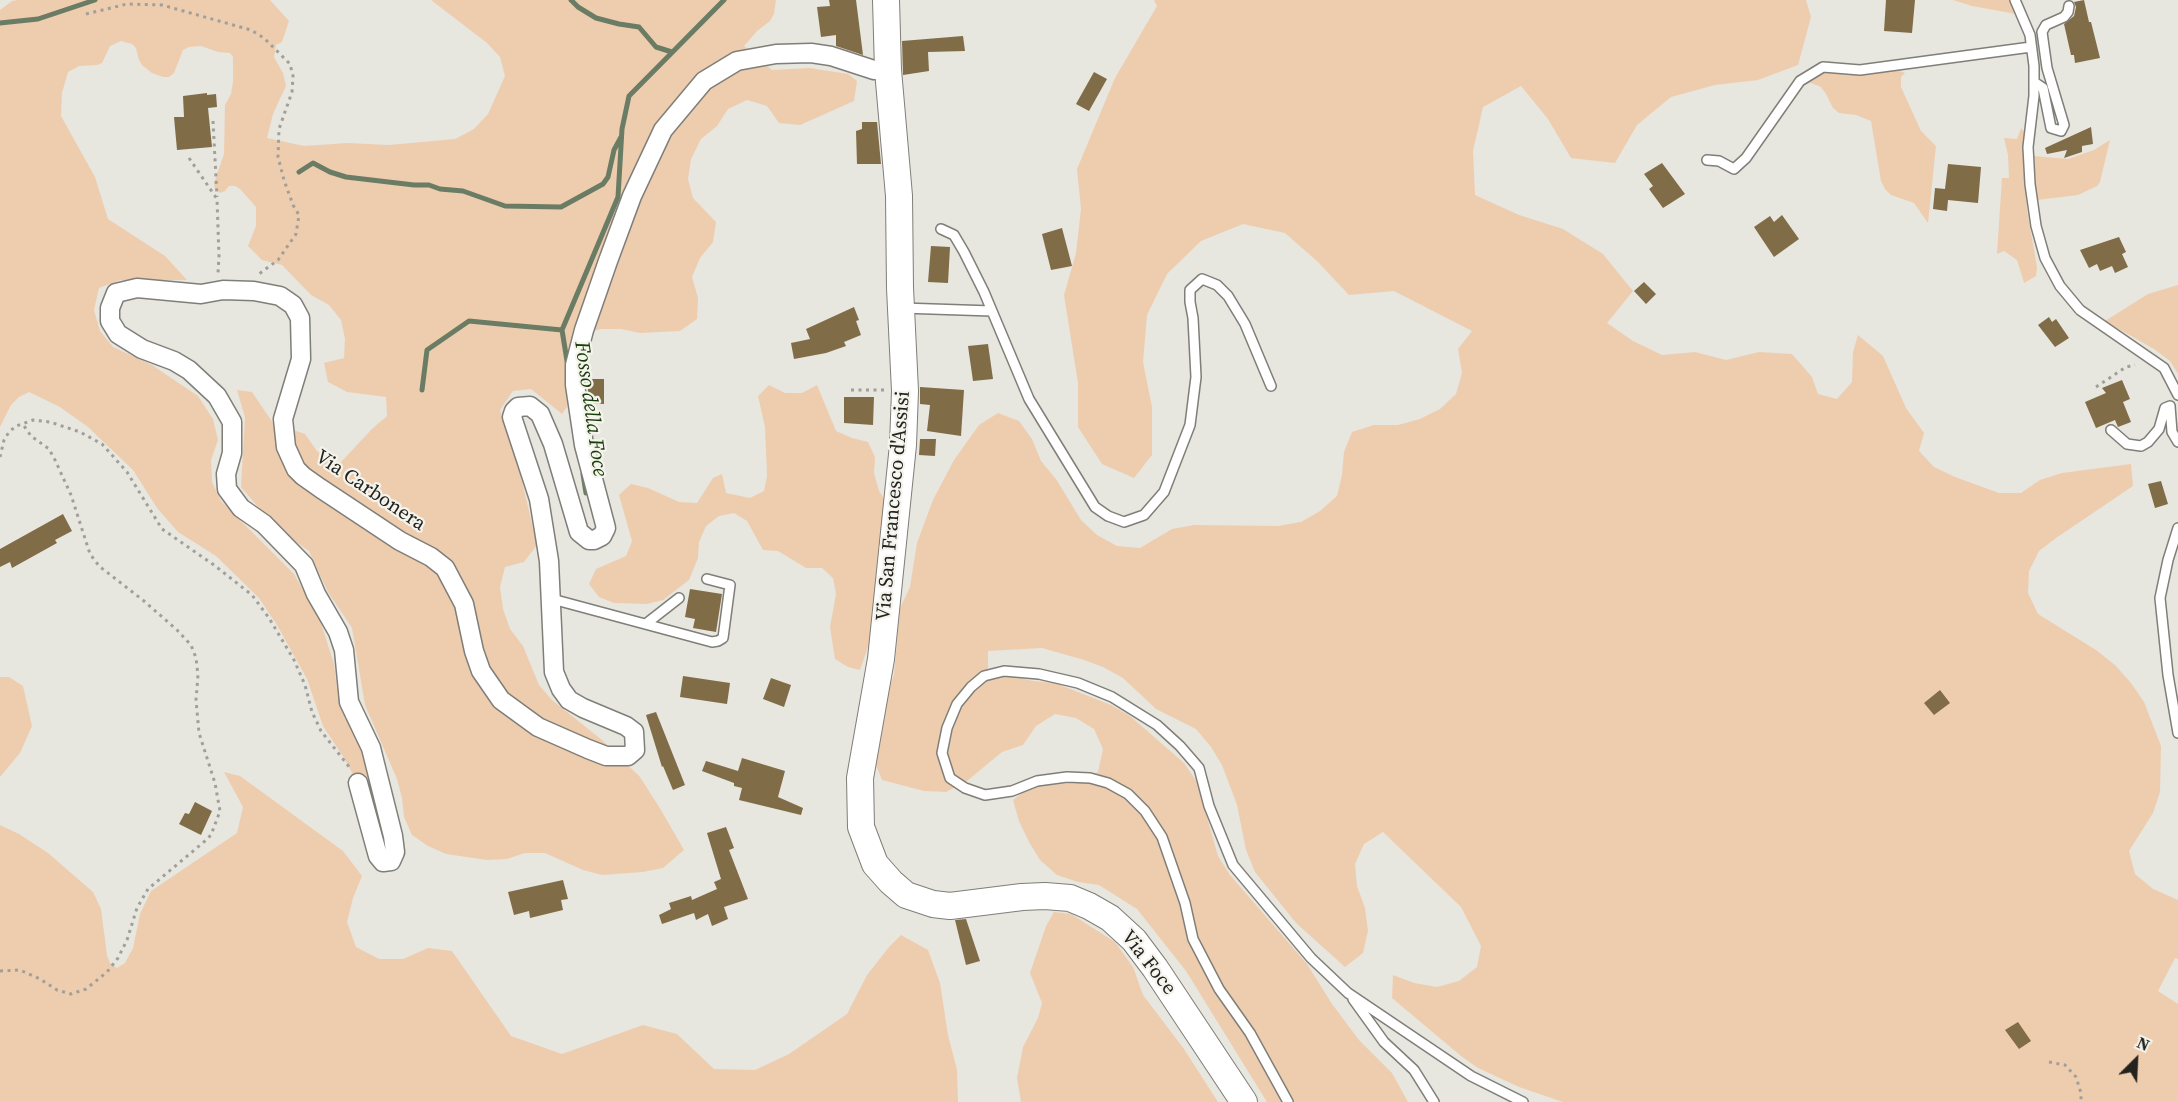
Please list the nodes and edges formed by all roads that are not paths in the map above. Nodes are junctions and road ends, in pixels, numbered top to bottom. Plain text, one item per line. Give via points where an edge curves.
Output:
1 (886, 0) edge
2 (2015, 0) edge
3 (2069, 6) dead end
4 (2031, 47) junction
5 (888, 70) junction
6 (2034, 82) junction
7 (1707, 160) dead end
8 (941, 229) dead end
9 (902, 308) junction
10 (992, 311) junction
11 (1271, 386) dead end
12 (2178, 395) edge
13 (2111, 430) dead end
14 (2178, 442) edge
15 (2178, 528) edge
16 (706, 579) dead end
17 (679, 598) dead end
18 (552, 599) junction
19 (647, 623) junction
20 (2178, 733) edge
21 (358, 783) road end
22 (933, 903) joint
23 (1348, 993) junction
24 (1244, 1102) edge
25 (1288, 1102) edge
26 (1434, 1102) edge
27 (1522, 1102) edge

1 - 5 main road, Via San Francesco d'Assisi
2 - 4 lane
3 - 6 lane via 2064,17 2046,25 2042,32 2047,68 2064,125 2061,131 2050,128 2043,88
4 - 6 lane
4 - 7 lane via 1860,70 1824,67 1800,81 1734,169
5 - 9 main road, Via San Francesco d'Assisi via 900,196
5 - 18 street, Via Carbonera via 874,70 811,53 737,61 704,81 663,130 632,196 575,365 584,445 606,528 602,536 589,540 579,532 540,414 530,405 518,406 512,417 539,499
6 - 12 lane via 2028,147 2030,184 2045,258 2060,286 2080,310 2164,369
8 - 10 lane via 954,235
9 - 10 lane
9 - 22 main road, Via San Francesco d'Assisi via 903,445 881,658 859,803 861,827 875,864 906,895
10 - 11 lane via 1029,399 1070,468 1095,507 1124,522 1144,514 1164,492 1190,425 1196,377 1190,290 1202,279 1218,285 1228,296 1245,324
13 - 14 lane via 2127,444 2141,446 2159,429 2169,406 2172,432
15 - 20 lane via 2160,598
16 - 19 lane via 730,585 723,638 712,642
17 - 19 lane
18 - 19 lane
18 - 21 street, Via Carbonera via 554,672 561,689 569,700 634,732 635,750 628,756 606,756 538,727 501,700 481,671 464,604 445,568 303,476 291,460 283,419 301,359 300,318 293,305 267,293 223,290 201,294 137,288 116,293 110,321 118,334 189,370 217,396 232,422 226,489 241,508 264,524 304,565 338,632 344,650 349,702 371,748 393,836 391,861 383,862 378,856
22 - 24 main road, Via Foce via 950,906 1045,896 1070,898 1110,918 1134,940 1155,968
23 - 25 lane via 1311,958 1233,865 1209,806 1199,768 1157,725 1078,683 1039,674 1004,671 984,676 957,704 942,753 950,778 965,788 985,795 1012,791 1037,781 1090,778 1128,794 1145,811 1162,837 1193,939
23 - 26 lane via 1384,1042 1414,1070
23 - 27 lane via 1471,1076

